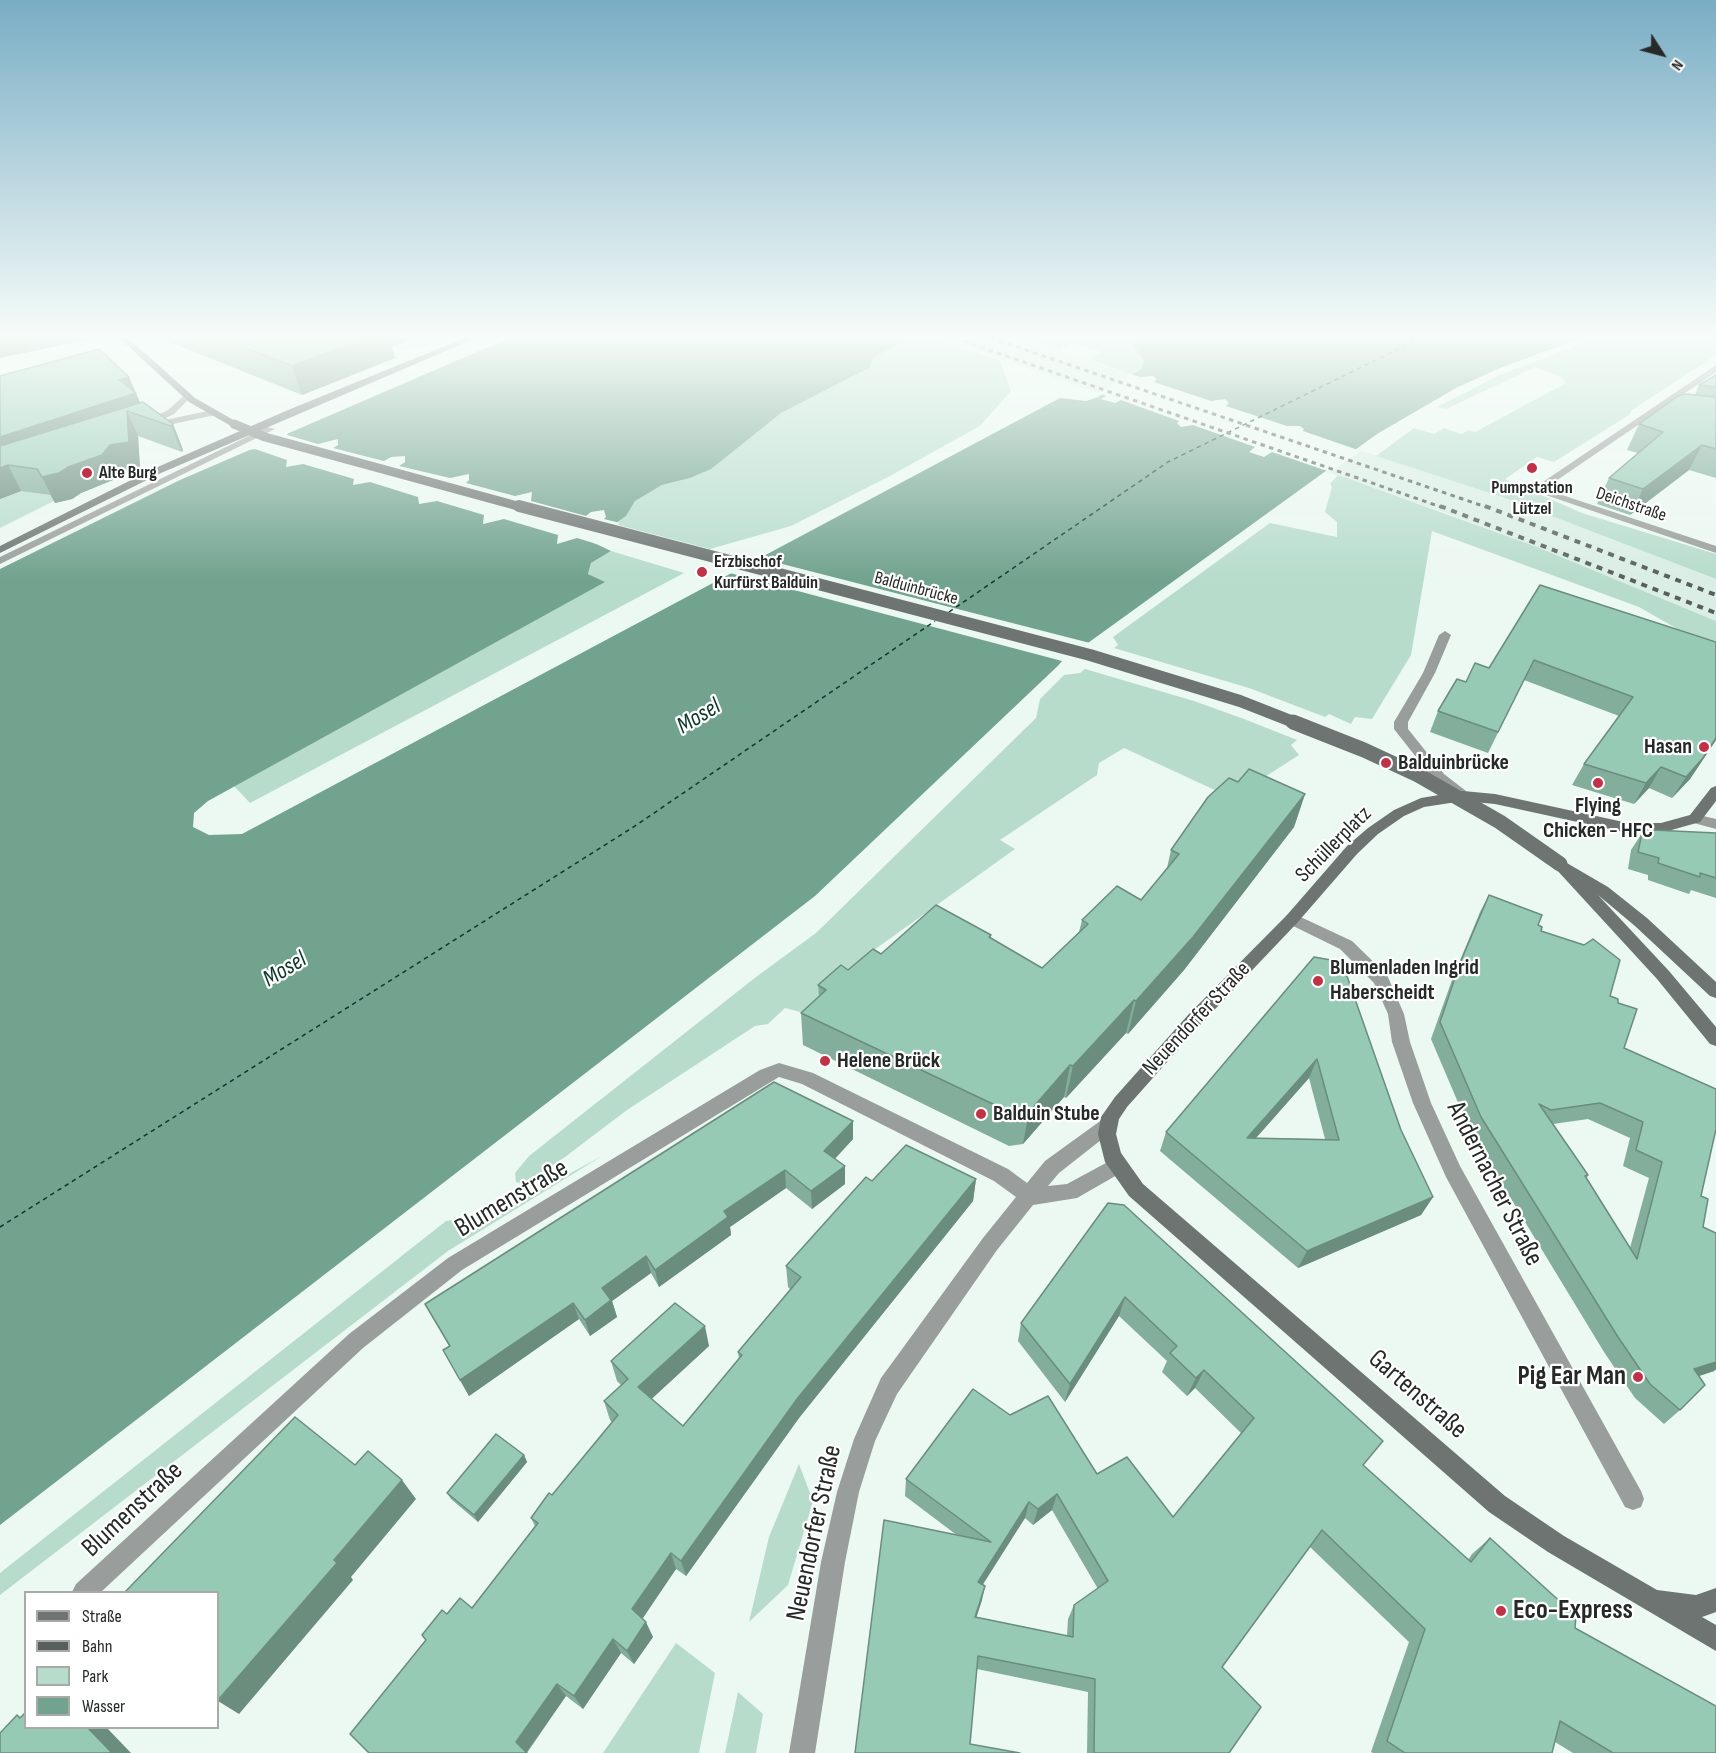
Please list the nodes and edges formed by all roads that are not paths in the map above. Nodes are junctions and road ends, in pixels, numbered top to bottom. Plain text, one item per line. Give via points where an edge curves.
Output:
1 (162, 417) edge
2 (194, 417) edge
3 (220, 417) edge
4 (280, 417) edge
5 (1643, 417) edge
6 (270, 429) dead end
7 (0, 550) edge
8 (1716, 550) edge
9 (0, 561) edge
10 (1445, 635) dead end
11 (1716, 791) edge
12 (1463, 796) junction
13 (1695, 819) junction
14 (1716, 824) edge
15 (1560, 864) junction
16 (1292, 919) junction
17 (1716, 992) edge
18 (1716, 1039) edge
19 (1109, 1124) junction
20 (1114, 1161) junction
21 (1031, 1197) junction
22 (1633, 1499) dead end
23 (86, 1591) edge
24 (1716, 1600) edge
25 (1653, 1601) junction
26 (1716, 1639) edge
27 (802, 1753) edge

1 - 2 street via 140,428
3 - 15 street, Balduinbrücke, bridge via 265,437 391,473 1090,655 1230,698 1418,775 1500,822
4 - 7 street via 157,471
5 - 8 street, Deichstraße via 1536,490
6 - 9 street
10 - 12 street via 1401,729 1439,777
11 - 13 street
12 - 13 street, Schüllerplatz via 1495,799 1628,828 1661,828
12 - 16 street, Schüllerplatz via 1421,803 1379,826 1352,850
13 - 14 street
15 - 17 street, Balduinbrücke via 1604,891
15 - 18 street, Balduinbrücke via 1663,975
16 - 19 street, Neuendorfer Straße via 1194,1020 1121,1102
16 - 22 street, Andernacher Straße via 1346,945 1381,979 1396,1014 1401,1042 1422,1103 1453,1171
19 - 20 street via 1107,1134
19 - 21 street, Neuendorfer Straße via 1053,1167
20 - 21 street via 1070,1192
20 - 25 street, Gartenstraße via 1136,1190 1497,1503 1556,1544
21 - 23 street, Blumenstraße via 1002,1175 807,1078 779,1070 455,1264 356,1341
21 - 27 street, Neuendorfer Straße via 990,1244 896,1376 865,1439 848,1492 833,1562
24 - 25 street via 1696,1607
25 - 26 street, Gartenstraße

